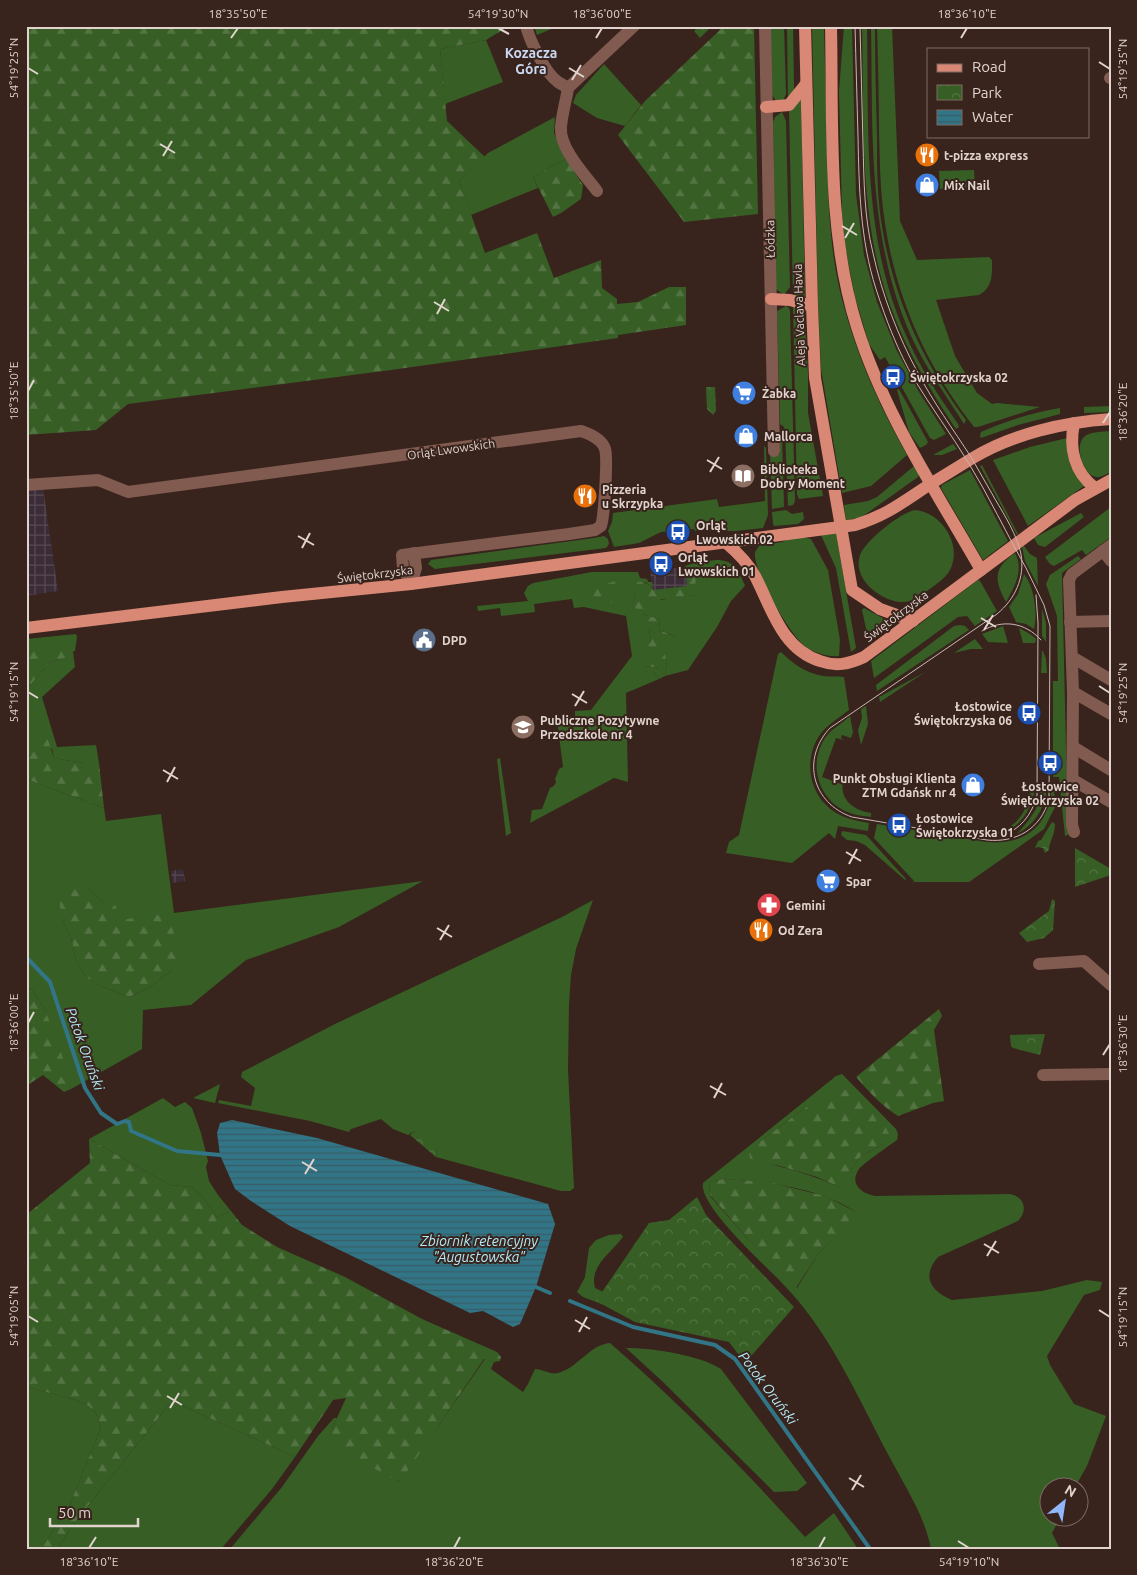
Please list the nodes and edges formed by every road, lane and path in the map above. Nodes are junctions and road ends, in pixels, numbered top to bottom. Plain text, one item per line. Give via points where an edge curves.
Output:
1 (526, 26) edge
2 (634, 26) edge
3 (765, 26) edge
4 (805, 26) edge
5 (831, 26) edge
6 (806, 84) junction
7 (568, 88) junction
8 (766, 108) junction
9 (597, 191) dead end
10 (771, 299) junction
11 (812, 306) junction
12 (1111, 419) edge
13 (1074, 423) junction
14 (774, 451) dead end
15 (1111, 480) edge
16 (931, 483) junction
17 (26, 485) edge
18 (1095, 488) junction
19 (841, 527) junction
20 (752, 538) junction
21 (726, 542) junction
22 (1108, 552) edge
23 (748, 564) junction
24 (981, 570) junction
25 (412, 584) junction
26 (913, 621) junction
27 (1111, 621) edge
28 (1070, 622) junction
29 (26, 628) edge
30 (1072, 657) junction
31 (1111, 680) edge
32 (1073, 692) junction
33 (1111, 714) edge
34 (1073, 748) junction
35 (1111, 770) edge
36 (1073, 780) junction
37 (1111, 802) edge
38 (1074, 832) dead end
39 (1039, 964) dead end
40 (1111, 985) edge
41 (1111, 1074) edge
42 (1043, 1076) dead end

1 - 7 street via 542,62 556,81
2 - 7 street
3 - 8 street, Łódzka
4 - 6 main road, Aleja Vaclava Havla
5 - 16 main road via 835,192 839,246 848,295 878,386
6 - 8 main road via 789,105
6 - 11 main road, Aleja Vaclava Havla
7 - 9 street via 562,135 571,156
8 - 10 street, Łódzka
10 - 11 main road
10 - 14 street, Łódzka
11 - 19 main road, Aleja Vaclava Havla via 815,378
12 - 13 main road, Świętokrzyska
13 - 16 main road, Świętokrzyska via 995,446
13 - 18 main road via 1072,453 1083,476
15 - 18 main road, Świętokrzyska
16 - 19 main road, Świętokrzyska via 875,519
16 - 24 main road
17 - 25 street, Orląt Lwowskich via 98,480 128,492 581,431 597,438 605,449 601,526 595,530 408,554 403,568
18 - 24 main road, Świętokrzyska
19 - 20 main road, Świętokrzyska
19 - 26 main road, Aleja Vaclava Havla via 852,590 880,609
20 - 21 main road, Świętokrzyska
20 - 23 main road
21 - 23 main road, Świętokrzyska
21 - 25 main road, Świętokrzyska
22 - 28 street via 1070,576
23 - 26 main road, Świętokrzyska via 782,632 798,650 812,659 849,664 864,657
24 - 26 main road, Świętokrzyska
25 - 29 main road, Świętokrzyska
27 - 28 street
28 - 30 street
30 - 31 street
30 - 32 street
32 - 33 street
32 - 34 street
34 - 35 street
34 - 36 street
36 - 37 street
36 - 38 street
39 - 40 street via 1084,961
41 - 42 street

